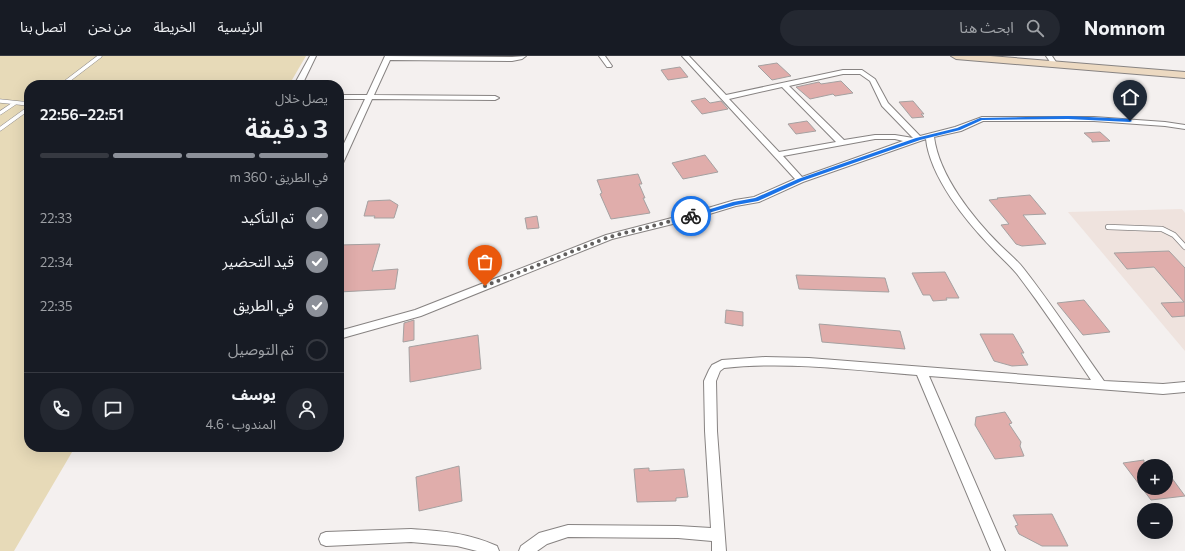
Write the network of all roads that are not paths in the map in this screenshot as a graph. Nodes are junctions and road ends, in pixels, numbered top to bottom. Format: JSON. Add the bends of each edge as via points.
{"nodes":[{"id":1,"x":100,"y":56,"type":"edge"},
{"id":2,"x":313,"y":56,"type":"edge"},
{"id":3,"x":522,"y":56,"type":"edge"},
{"id":4,"x":602,"y":56,"type":"edge"},
{"id":5,"x":685,"y":56,"type":"edge"},
{"id":6,"x":962,"y":56,"type":"edge"},
{"id":7,"x":1049,"y":56,"type":"edge"},
{"id":8,"x":387,"y":57,"type":"edge"},
{"id":9,"x":457,"y":57,"type":"edge"},
{"id":10,"x":1055,"y":65,"type":"junction"},
{"id":11,"x":609,"y":66,"type":"dead end"},
{"id":12,"x":1185,"y":75,"type":"edge"},
{"id":13,"x":69,"y":80,"type":"edge"},
{"id":14,"x":301,"y":80,"type":"edge"},
{"id":15,"x":784,"y":85,"type":"junction"},
{"id":16,"x":344,"y":97,"type":"edge"},
{"id":17,"x":369,"y":97,"type":"junction"},
{"id":18,"x":495,"y":98,"type":"dead end"},
{"id":19,"x":724,"y":98,"type":"junction"},
{"id":20,"x":0,"y":101,"type":"edge"},
{"id":21,"x":15,"y":103,"type":"junction"},
{"id":22,"x":24,"y":104,"type":"edge"},
{"id":23,"x":24,"y":112,"type":"edge"},
{"id":24,"x":0,"y":113,"type":"edge"},
{"id":25,"x":1185,"y":127,"type":"edge"},
{"id":26,"x":0,"y":129,"type":"edge"},
{"id":27,"x":930,"y":136,"type":"junction"},
{"id":28,"x":915,"y":140,"type":"junction"},
{"id":29,"x":842,"y":143,"type":"junction"},
{"id":30,"x":344,"y":152,"type":"edge"},
{"id":31,"x":777,"y":155,"type":"junction"},
{"id":32,"x":800,"y":180,"type":"junction"},
{"id":33,"x":1108,"y":227,"type":"dead end"},
{"id":34,"x":1185,"y":247,"type":"edge"},
{"id":35,"x":344,"y":334,"type":"edge"},
{"id":36,"x":922,"y":371,"type":"junction"},
{"id":37,"x":1101,"y":386,"type":"junction"},
{"id":38,"x":1185,"y":388,"type":"edge"},
{"id":39,"x":718,"y":535,"type":"junction"},
{"id":40,"x":326,"y":539,"type":"dead end"},
{"id":41,"x":492,"y":551,"type":"edge"},
{"id":42,"x":526,"y":551,"type":"edge"},
{"id":43,"x":719,"y":551,"type":"edge"},
{"id":44,"x":998,"y":551,"type":"edge"}],
"edges":[{"from":1,"to":13,"type":"lane"},
{"from":2,"to":14,"type":"street"},
{"from":3,"to":9,"type":"street","via":[[512,59]]},
{"from":4,"to":11,"type":"street"},
{"from":5,"to":19,"type":"street"},
{"from":6,"to":10,"type":"street"},
{"from":7,"to":10,"type":"street"},
{"from":8,"to":9,"type":"street"},
{"from":8,"to":17,"type":"street"},
{"from":10,"to":12,"type":"street"},
{"from":15,"to":19,"type":"street"},
{"from":15,"to":28,"type":"street","via":[[843,72],[862,72],[878,86],[885,104]]},
{"from":15,"to":29,"type":"street"},
{"from":16,"to":17,"type":"street"},
{"from":17,"to":18,"type":"street"},
{"from":17,"to":30,"type":"street"},
{"from":19,"to":31,"type":"street"},
{"from":20,"to":21,"type":"lane"},
{"from":21,"to":22,"type":"lane"},
{"from":21,"to":24,"type":"lane"},
{"from":23,"to":26,"type":"lane"},
{"from":25,"to":27,"type":"street","via":[[1088,118],[988,118]]},
{"from":27,"to":28,"type":"street"},
{"from":27,"to":37,"type":"street","via":[[931,151],[960,203],[984,234],[1019,270]]},
{"from":28,"to":29,"type":"street","via":[[881,137]]},
{"from":28,"to":32,"type":"street"},
{"from":29,"to":31,"type":"street"},
{"from":31,"to":32,"type":"street"},
{"from":32,"to":35,"type":"street","via":[[756,200],[735,203],[609,237],[417,313]]},
{"from":33,"to":34,"type":"lane","via":[[1162,229],[1174,235]]},
{"from":36,"to":37,"type":"street"},
{"from":36,"to":39,"type":"street","via":[[765,361],[722,364],[716,368],[710,381]]},
{"from":36,"to":44,"type":"street"},
{"from":37,"to":38,"type":"street"},
{"from":39,"to":42,"type":"street","via":[[568,531],[544,538]]},
{"from":39,"to":43,"type":"street"},
{"from":40,"to":41,"type":"street","via":[[374,536],[454,538]]}]}
